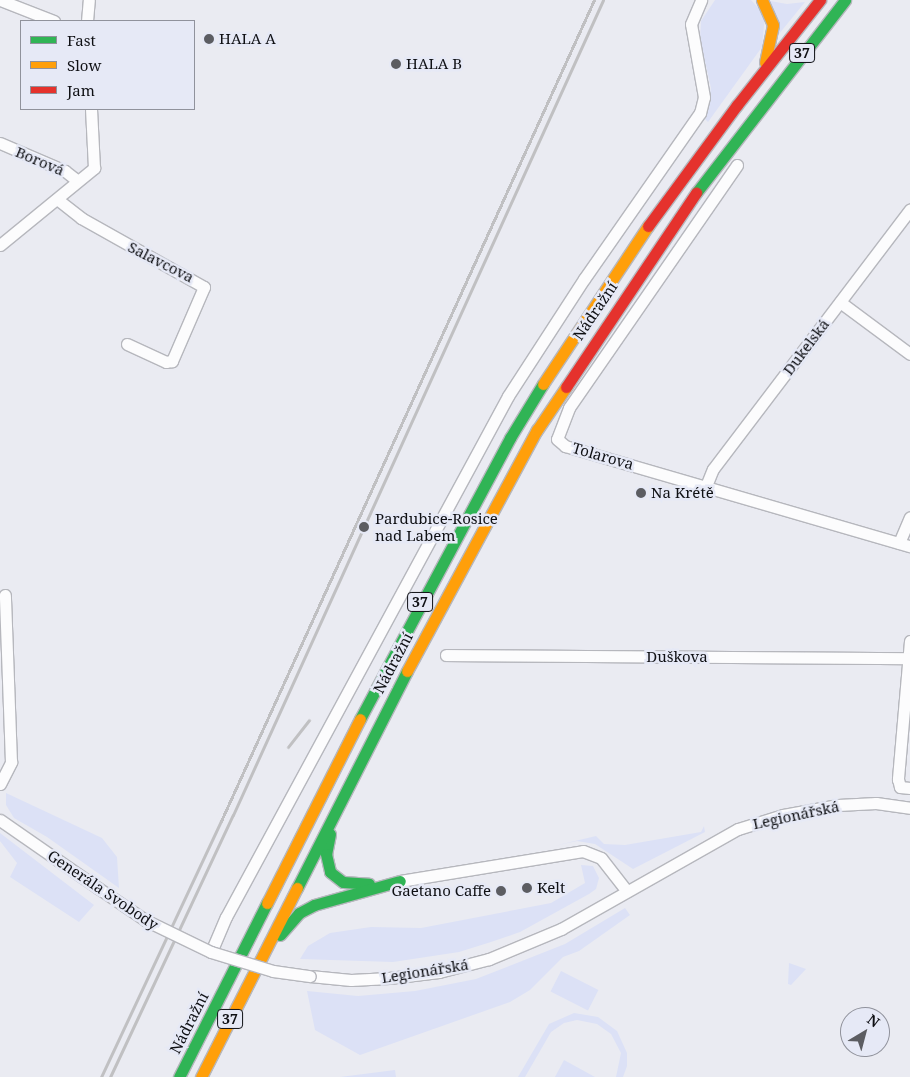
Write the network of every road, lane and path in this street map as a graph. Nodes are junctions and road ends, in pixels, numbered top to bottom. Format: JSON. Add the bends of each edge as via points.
{"nodes":[{"id":1,"x":0,"y":0,"type":"edge"},
{"id":2,"x":89,"y":0,"type":"edge"},
{"id":3,"x":702,"y":0,"type":"edge"},
{"id":4,"x":762,"y":0,"type":"edge"},
{"id":5,"x":820,"y":0,"type":"edge"},
{"id":6,"x":845,"y":0,"type":"edge"},
{"id":7,"x":51,"y":20,"type":"edge"},
{"id":8,"x":87,"y":20,"type":"edge"},
{"id":9,"x":762,"y":72,"type":"junction"},
{"id":10,"x":91,"y":110,"type":"edge"},
{"id":11,"x":0,"y":143,"type":"edge"},
{"id":12,"x":737,"y":165,"type":"dead end"},
{"id":13,"x":78,"y":181,"type":"junction"},
{"id":14,"x":57,"y":199,"type":"junction"},
{"id":15,"x":910,"y":209,"type":"edge"},
{"id":16,"x":0,"y":245,"type":"edge"},
{"id":17,"x":840,"y":302,"type":"junction"},
{"id":18,"x":127,"y":344,"type":"dead end"},
{"id":19,"x":910,"y":354,"type":"edge"},
{"id":20,"x":706,"y":486,"type":"junction"},
{"id":21,"x":910,"y":517,"type":"edge"},
{"id":22,"x":905,"y":544,"type":"edge"},
{"id":23,"x":5,"y":594,"type":"dead end"},
{"id":24,"x":910,"y":641,"type":"edge"},
{"id":25,"x":446,"y":656,"type":"dead end"},
{"id":26,"x":908,"y":658,"type":"junction"},
{"id":27,"x":0,"y":784,"type":"edge"},
{"id":28,"x":910,"y":788,"type":"edge"},
{"id":29,"x":338,"y":804,"type":"junction"},
{"id":30,"x":910,"y":808,"type":"edge"},
{"id":31,"x":0,"y":820,"type":"edge"},
{"id":32,"x":400,"y":881,"type":"junction"},
{"id":33,"x":626,"y":890,"type":"junction"},
{"id":34,"x":210,"y":952,"type":"junction"},
{"id":35,"x":259,"y":961,"type":"junction"},
{"id":36,"x":179,"y":1077,"type":"edge"},
{"id":37,"x":201,"y":1077,"type":"edge"}],
"edges":[{"from":1,"to":7,"type":"street"},
{"from":2,"to":8,"type":"street"},
{"from":3,"to":34,"type":"street","via":[[691,24],[704,98],[697,119],[584,279],[508,396]]},
{"from":4,"to":9,"type":"main road","via":[[773,24]]},
{"from":5,"to":9,"type":"main road","number":"37"},
{"from":6,"to":29,"type":"main road","name":"Nádražní","number":"37","via":[[760,108],[626,291],[537,430],[474,542]]},
{"from":9,"to":36,"type":"main road","name":"Nádražní","number":"37","via":[[611,279],[510,438],[397,645]]},
{"from":10,"to":13,"type":"street","via":[[95,164]]},
{"from":11,"to":13,"type":"street","name":"Borová","via":[[65,171]]},
{"from":12,"to":20,"type":"street","name":"Tolarova","via":[[615,340],[570,408],[556,436],[565,446]]},
{"from":13,"to":14,"type":"street"},
{"from":14,"to":16,"type":"street"},
{"from":14,"to":18,"type":"street","name":"Salavcova","via":[[80,218],[204,287],[172,361],[166,362]]},
{"from":15,"to":17,"type":"street","name":"Dukelská"},
{"from":17,"to":19,"type":"street"},
{"from":17,"to":20,"type":"street","name":"Dukelská","via":[[713,469]]},
{"from":20,"to":22,"type":"street","name":"Tolarova"},
{"from":21,"to":22,"type":"street"},
{"from":23,"to":27,"type":"street","via":[[11,762]]},
{"from":24,"to":26,"type":"street"},
{"from":25,"to":26,"type":"street","name":"Duškova"},
{"from":26,"to":28,"type":"street","via":[[898,779],[900,787]]},
{"from":29,"to":32,"type":"main road","via":[[326,854],[330,872],[338,880],[354,885]]},
{"from":29,"to":35,"type":"main road","name":"Nádražní","number":"37"},
{"from":30,"to":33,"type":"street","name":"Legionářská","via":[[838,805],[764,820],[719,838]]},
{"from":31,"to":34,"type":"street","name":"Generála Svobody","bridge":true,"via":[[145,920]]},
{"from":32,"to":33,"type":"street","via":[[583,851],[600,858]]},
{"from":32,"to":35,"type":"main road","via":[[306,909],[294,918]]},
{"from":33,"to":34,"type":"street","name":"Legionářská","bridge":true,"via":[[544,937],[481,962],[389,978],[351,980],[310,976],[256,967]]},
{"from":35,"to":37,"type":"main road","name":"Nádražní","number":"37"}]}
